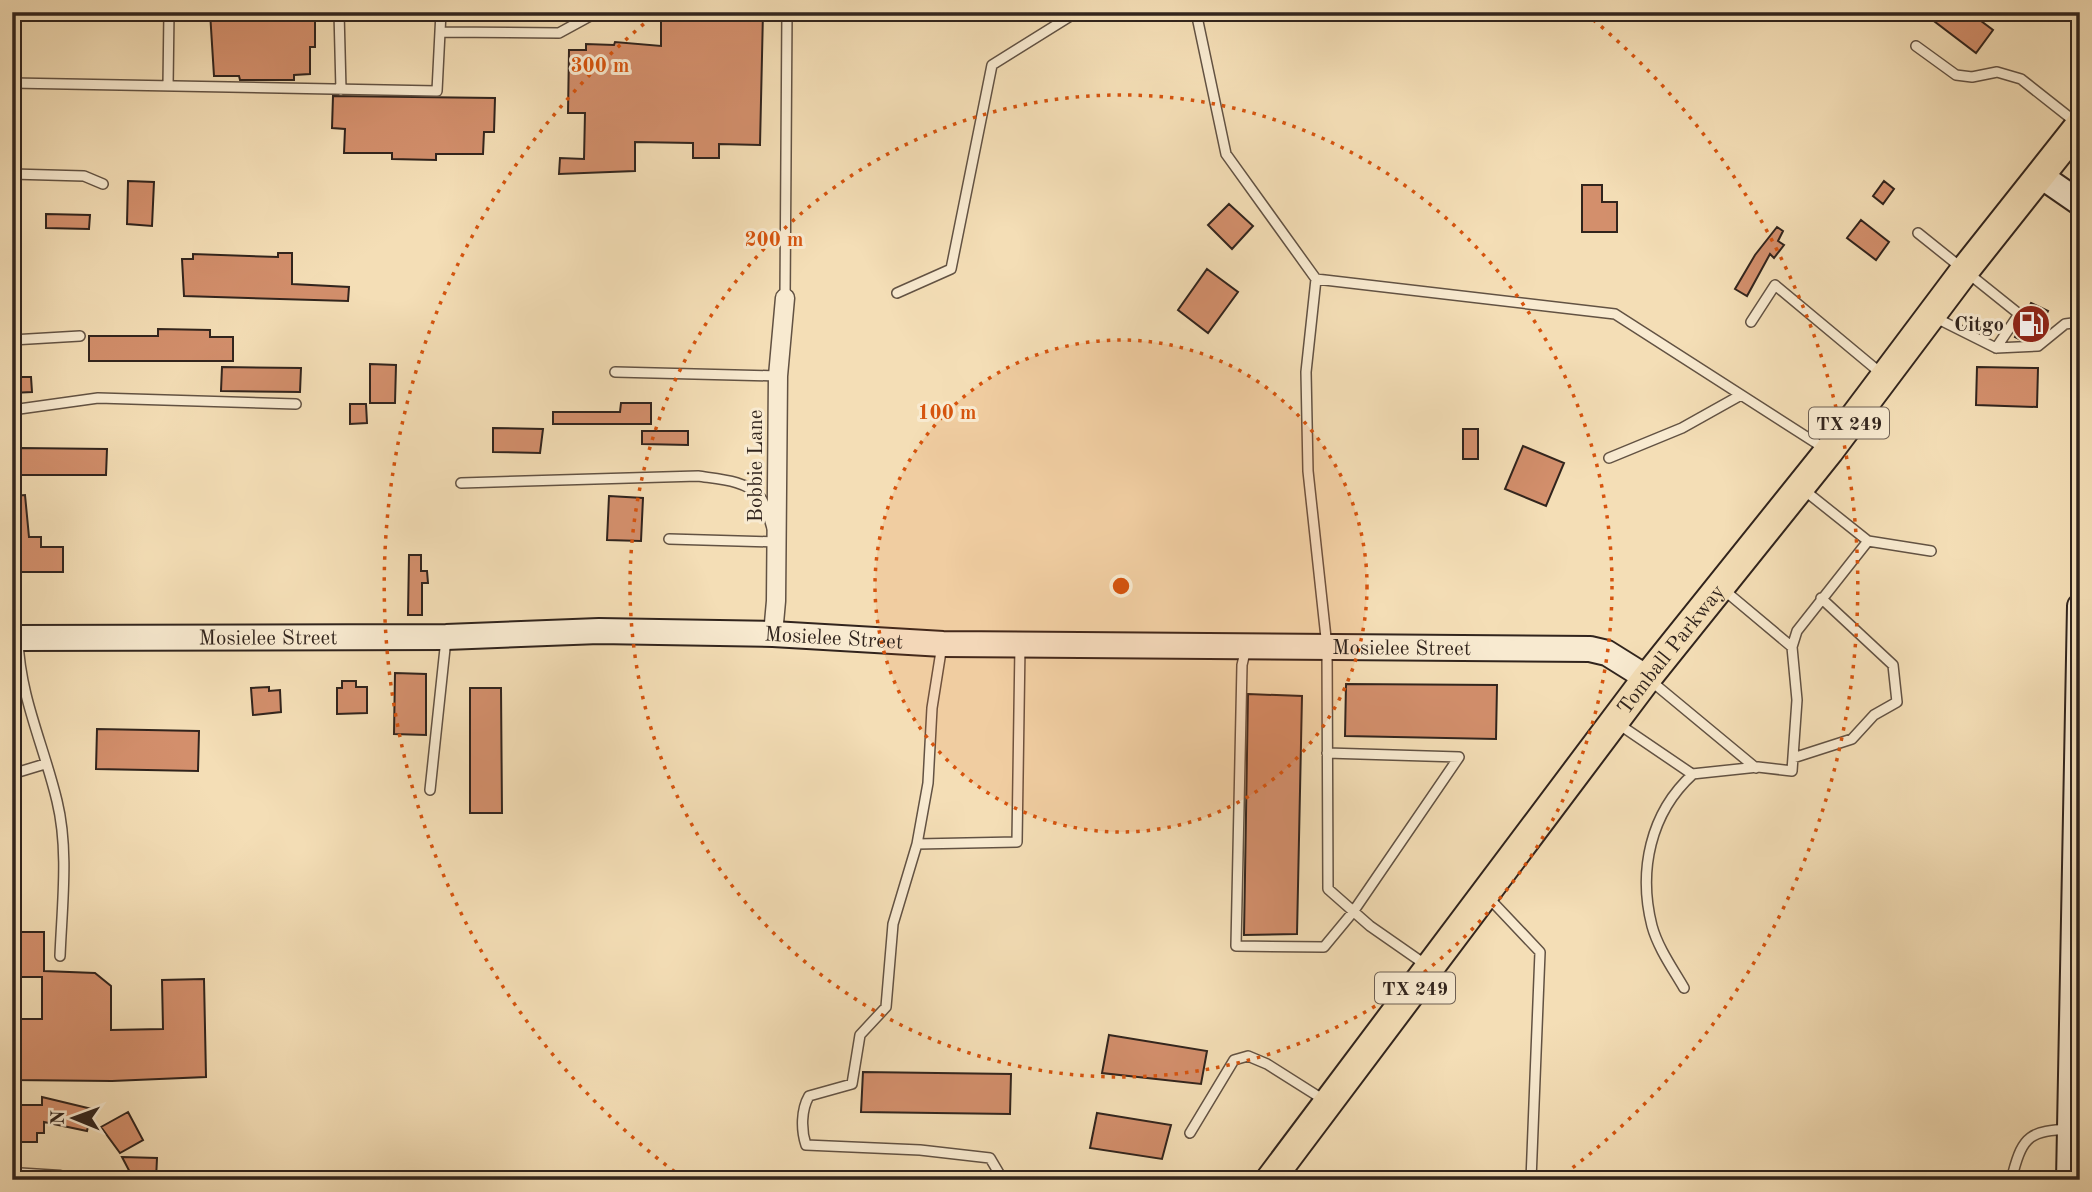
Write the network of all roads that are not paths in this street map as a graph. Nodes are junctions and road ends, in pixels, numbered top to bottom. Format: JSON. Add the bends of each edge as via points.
{"nodes":[{"id":1,"x":169,"y":12,"type":"edge"},
{"id":2,"x":339,"y":12,"type":"edge"},
{"id":3,"x":441,"y":12,"type":"edge"},
{"id":4,"x":592,"y":12,"type":"edge"},
{"id":5,"x":787,"y":12,"type":"edge"},
{"id":6,"x":1077,"y":12,"type":"edge"},
{"id":7,"x":1196,"y":12,"type":"edge"},
{"id":8,"x":440,"y":32,"type":"junction"},
{"id":9,"x":1916,"y":46,"type":"dead end"},
{"id":10,"x":12,"y":83,"type":"edge"},
{"id":11,"x":168,"y":86,"type":"junction"},
{"id":12,"x":341,"y":90,"type":"junction"},
{"id":13,"x":2080,"y":125,"type":"edge"},
{"id":14,"x":2080,"y":145,"type":"edge"},
{"id":15,"x":2045,"y":171,"type":"junction"},
{"id":16,"x":12,"y":174,"type":"edge"},
{"id":17,"x":103,"y":184,"type":"dead end"},
{"id":18,"x":2080,"y":202,"type":"edge"},
{"id":19,"x":1918,"y":233,"type":"dead end"},
{"id":20,"x":1965,"y":270,"type":"junction"},
{"id":21,"x":1316,"y":279,"type":"junction"},
{"id":22,"x":897,"y":293,"type":"dead end"},
{"id":23,"x":785,"y":298,"type":"joint"},
{"id":24,"x":1930,"y":316,"type":"junction"},
{"id":25,"x":1751,"y":322,"type":"dead end"},
{"id":26,"x":2080,"y":322,"type":"edge"},
{"id":27,"x":80,"y":336,"type":"dead end"},
{"id":28,"x":12,"y":340,"type":"edge"},
{"id":29,"x":1996,"y":348,"type":"junction"},
{"id":30,"x":614,"y":372,"type":"dead end"},
{"id":31,"x":778,"y":376,"type":"junction"},
{"id":32,"x":1885,"y":376,"type":"junction"},
{"id":33,"x":1741,"y":395,"type":"junction"},
{"id":34,"x":296,"y":404,"type":"dead end"},
{"id":35,"x":12,"y":410,"type":"edge"},
{"id":36,"x":1829,"y":451,"type":"junction"},
{"id":37,"x":1609,"y":458,"type":"dead end"},
{"id":38,"x":461,"y":484,"type":"dead end"},
{"id":39,"x":1800,"y":487,"type":"junction"},
{"id":40,"x":669,"y":539,"type":"dead end"},
{"id":41,"x":1868,"y":541,"type":"junction"},
{"id":42,"x":777,"y":543,"type":"junction"},
{"id":43,"x":1931,"y":551,"type":"dead end"},
{"id":44,"x":1720,"y":586,"type":"junction"},
{"id":45,"x":1821,"y":598,"type":"junction"},
{"id":46,"x":2080,"y":606,"type":"edge"},
{"id":47,"x":773,"y":634,"type":"junction"},
{"id":48,"x":446,"y":637,"type":"junction"},
{"id":49,"x":15,"y":638,"type":"edge"},
{"id":50,"x":943,"y":643,"type":"junction"},
{"id":51,"x":1021,"y":644,"type":"junction"},
{"id":52,"x":1246,"y":647,"type":"junction"},
{"id":53,"x":1792,"y":647,"type":"junction"},
{"id":54,"x":1327,"y":648,"type":"junction"},
{"id":55,"x":1647,"y":678,"type":"junction"},
{"id":56,"x":1615,"y":721,"type":"junction"},
{"id":57,"x":1327,"y":753,"type":"junction"},
{"id":58,"x":1793,"y":758,"type":"junction"},
{"id":59,"x":46,"y":764,"type":"junction"},
{"id":60,"x":1756,"y":768,"type":"junction"},
{"id":61,"x":12,"y":774,"type":"edge"},
{"id":62,"x":1693,"y":774,"type":"junction"},
{"id":63,"x":430,"y":790,"type":"dead end"},
{"id":64,"x":917,"y":844,"type":"junction"},
{"id":65,"x":1486,"y":894,"type":"junction"},
{"id":66,"x":1353,"y":912,"type":"junction"},
{"id":67,"x":60,"y":956,"type":"dead end"},
{"id":68,"x":1431,"y":968,"type":"junction"},
{"id":69,"x":1684,"y":988,"type":"dead end"},
{"id":70,"x":1328,"y":1103,"type":"junction"},
{"id":71,"x":2070,"y":1129,"type":"junction"},
{"id":72,"x":1190,"y":1133,"type":"dead end"},
{"id":73,"x":2013,"y":1173,"type":"dead end"},
{"id":74,"x":12,"y":1177,"type":"edge"},
{"id":75,"x":60,"y":1179,"type":"edge"},
{"id":76,"x":1003,"y":1180,"type":"edge"},
{"id":77,"x":1270,"y":1180,"type":"edge"},
{"id":78,"x":1531,"y":1180,"type":"edge"},
{"id":79,"x":2069,"y":1180,"type":"edge"}],
"edges":[{"from":1,"to":11,"type":"lane"},
{"from":2,"to":12,"type":"lane"},
{"from":3,"to":8,"type":"lane"},
{"from":4,"to":8,"type":"lane","via":[[559,33]]},
{"from":5,"to":23,"type":"lane"},
{"from":6,"to":22,"type":"lane","via":[[992,65],[951,269]]},
{"from":7,"to":21,"type":"lane","via":[[1226,154]]},
{"from":8,"to":12,"type":"lane","via":[[438,91]]},
{"from":9,"to":13,"type":"lane","via":[[1955,75],[1997,72],[2021,79]]},
{"from":10,"to":11,"type":"lane"},
{"from":11,"to":12,"type":"lane"},
{"from":13,"to":15,"type":"main road","name":"Tomball Parkway","number":"TX 249"},
{"from":14,"to":15,"type":"main road"},
{"from":15,"to":18,"type":"street"},
{"from":15,"to":20,"type":"main road","name":"Tomball Parkway","number":"TX 249"},
{"from":16,"to":17,"type":"lane","via":[[83,176]]},
{"from":19,"to":20,"type":"lane"},
{"from":20,"to":24,"type":"main road","name":"Tomball Parkway","number":"TX 249"},
{"from":20,"to":29,"type":"lane","via":[[2019,314]]},
{"from":21,"to":33,"type":"lane","via":[[1615,314]]},
{"from":21,"to":54,"type":"lane","via":[[1306,372],[1308,471]]},
{"from":23,"to":31,"type":"street","name":"Bobbie Lane"},
{"from":24,"to":29,"type":"lane"},
{"from":24,"to":32,"type":"main road","name":"Tomball Parkway","number":"TX 249"},
{"from":25,"to":32,"type":"lane","via":[[1775,285]]},
{"from":26,"to":29,"type":"lane","via":[[2065,324],[2038,346]]},
{"from":27,"to":28,"type":"lane"},
{"from":30,"to":31,"type":"lane"},
{"from":31,"to":42,"type":"street","name":"Bobbie Lane"},
{"from":32,"to":36,"type":"main road","name":"Tomball Parkway","number":"TX 249"},
{"from":33,"to":36,"type":"lane"},
{"from":33,"to":37,"type":"lane","via":[[1682,428]]},
{"from":34,"to":35,"type":"lane","via":[[98,398]]},
{"from":36,"to":39,"type":"main road","name":"Tomball Parkway","number":"TX 249"},
{"from":38,"to":42,"type":"lane","via":[[723,480],[745,486],[761,497]]},
{"from":39,"to":41,"type":"lane"},
{"from":39,"to":44,"type":"main road","name":"Tomball Parkway","number":"TX 249"},
{"from":40,"to":42,"type":"lane"},
{"from":41,"to":43,"type":"lane"},
{"from":41,"to":45,"type":"lane"},
{"from":42,"to":47,"type":"street","name":"Bobbie Lane"},
{"from":44,"to":53,"type":"lane"},
{"from":44,"to":55,"type":"main road","name":"Tomball Parkway","number":"TX 249"},
{"from":45,"to":53,"type":"lane","via":[[1797,631]]},
{"from":45,"to":58,"type":"lane","via":[[1894,665],[1897,702],[1874,715],[1852,739]]},
{"from":46,"to":71,"type":"street"},
{"from":47,"to":48,"type":"street","name":"Mosielee Street","via":[[599,631]]},
{"from":47,"to":50,"type":"street","name":"Mosielee Street"},
{"from":48,"to":49,"type":"street","name":"Mosielee Street"},
{"from":48,"to":63,"type":"lane"},
{"from":49,"to":59,"type":"lane","via":[[24,693]]},
{"from":50,"to":51,"type":"street","name":"Mosielee Street"},
{"from":50,"to":64,"type":"lane"},
{"from":51,"to":52,"type":"street","name":"Mosielee Street"},
{"from":51,"to":64,"type":"lane","via":[[1017,842]]},
{"from":52,"to":54,"type":"street","name":"Mosielee Street"},
{"from":52,"to":66,"type":"lane","via":[[1236,946],[1324,947]]},
{"from":53,"to":58,"type":"lane","via":[[1797,700]]},
{"from":54,"to":55,"type":"street","name":"Mosielee Street","via":[[1590,649],[1607,653]]},
{"from":54,"to":57,"type":"lane"},
{"from":55,"to":56,"type":"main road","name":"Tomball Parkway","number":"TX 249"},
{"from":55,"to":60,"type":"lane"},
{"from":56,"to":62,"type":"lane"},
{"from":56,"to":65,"type":"main road","name":"Tomball Parkway","number":"TX 249"},
{"from":57,"to":66,"type":"lane","via":[[1328,890]]},
{"from":57,"to":66,"type":"lane","via":[[1459,757]]},
{"from":58,"to":60,"type":"lane","via":[[1792,771]]},
{"from":59,"to":61,"type":"lane"},
{"from":59,"to":67,"type":"lane","via":[[61,828]]},
{"from":60,"to":62,"type":"lane"},
{"from":62,"to":69,"type":"lane","via":[[1676,789],[1656,823],[1648,853],[1652,928]]},
{"from":64,"to":76,"type":"lane","via":[[893,924],[886,1007],[860,1035],[852,1084],[809,1096],[804,1105],[803,1137],[806,1145],[990,1158]]},
{"from":65,"to":68,"type":"main road","name":"Tomball Parkway","number":"TX 249"},
{"from":65,"to":78,"type":"lane","via":[[1539,952]]},
{"from":66,"to":68,"type":"lane"},
{"from":68,"to":70,"type":"main road","name":"Tomball Parkway","number":"TX 249"},
{"from":70,"to":72,"type":"lane","via":[[1248,1056],[1234,1060]]},
{"from":70,"to":77,"type":"main road","name":"Tomball Parkway","number":"TX 249"},
{"from":71,"to":73,"type":"lane","via":[[2029,1137],[2022,1143]]},
{"from":71,"to":79,"type":"street"},
{"from":74,"to":75,"type":"street"}]}
